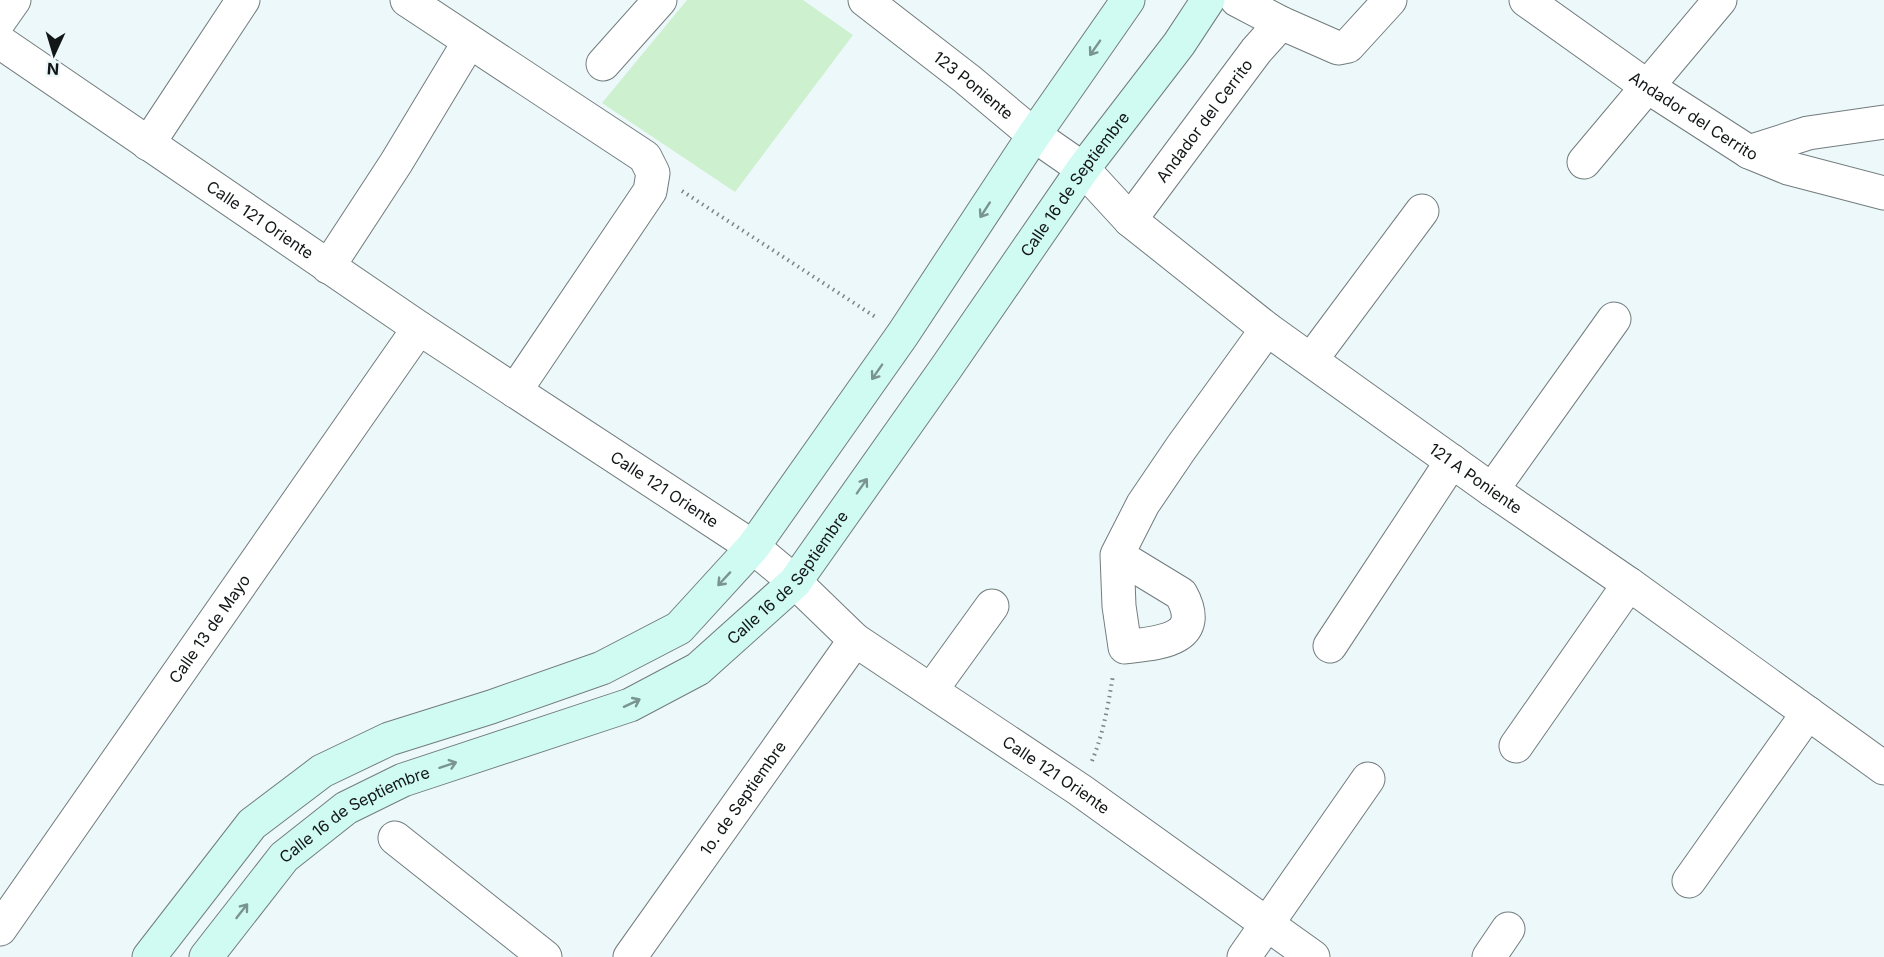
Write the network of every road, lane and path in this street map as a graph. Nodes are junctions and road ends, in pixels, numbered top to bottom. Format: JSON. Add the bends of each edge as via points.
{"nodes":[{"id":1,"x":14,"y":0,"type":"edge"},
{"id":2,"x":243,"y":0,"type":"edge"},
{"id":3,"x":407,"y":0,"type":"edge"},
{"id":4,"x":660,"y":0,"type":"edge"},
{"id":5,"x":865,"y":0,"type":"edge"},
{"id":6,"x":1128,"y":0,"type":"edge"},
{"id":7,"x":1208,"y":0,"type":"edge"},
{"id":8,"x":1237,"y":0,"type":"edge"},
{"id":9,"x":1390,"y":0,"type":"edge"},
{"id":10,"x":1526,"y":0,"type":"edge"},
{"id":11,"x":1720,"y":0,"type":"edge"},
{"id":12,"x":0,"y":20,"type":"edge"},
{"id":13,"x":1281,"y":23,"type":"junction"},
{"id":14,"x":0,"y":42,"type":"edge"},
{"id":15,"x":470,"y":42,"type":"junction"},
{"id":16,"x":603,"y":64,"type":"dead end"},
{"id":17,"x":1648,"y":87,"type":"junction"},
{"id":18,"x":1884,"y":122,"type":"edge"},
{"id":19,"x":1034,"y":135,"type":"junction"},
{"id":20,"x":148,"y":144,"type":"junction"},
{"id":21,"x":1749,"y":152,"type":"junction"},
{"id":22,"x":1584,"y":162,"type":"dead end"},
{"id":23,"x":1083,"y":169,"type":"junction"},
{"id":24,"x":653,"y":173,"type":"junction"},
{"id":25,"x":1884,"y":193,"type":"edge"},
{"id":26,"x":1422,"y":211,"type":"dead end"},
{"id":27,"x":1130,"y":220,"type":"junction"},
{"id":28,"x":328,"y":267,"type":"junction"},
{"id":29,"x":1614,"y":319,"type":"dead end"},
{"id":30,"x":419,"y":328,"type":"junction"},
{"id":31,"x":1267,"y":329,"type":"junction"},
{"id":32,"x":903,"y":334,"type":"junction"},
{"id":33,"x":1311,"y":360,"type":"junction"},
{"id":34,"x":515,"y":391,"type":"junction"},
{"id":35,"x":1452,"y":461,"type":"junction"},
{"id":36,"x":1492,"y":490,"type":"junction"},
{"id":37,"x":753,"y":547,"type":"junction"},
{"id":38,"x":1117,"y":555,"type":"junction"},
{"id":39,"x":795,"y":582,"type":"junction"},
{"id":40,"x":1629,"y":584,"type":"junction"},
{"id":41,"x":992,"y":606,"type":"dead end"},
{"id":42,"x":855,"y":640,"type":"junction"},
{"id":43,"x":1330,"y":646,"type":"dead end"},
{"id":44,"x":1125,"y":647,"type":"junction"},
{"id":45,"x":932,"y":690,"type":"junction"},
{"id":46,"x":1808,"y":713,"type":"junction"},
{"id":47,"x":1516,"y":746,"type":"dead end"},
{"id":48,"x":1884,"y":768,"type":"edge"},
{"id":49,"x":1368,"y":779,"type":"dead end"},
{"id":50,"x":1080,"y":790,"type":"junction"},
{"id":51,"x":395,"y":838,"type":"dead end"},
{"id":52,"x":1689,"y":881,"type":"dead end"},
{"id":53,"x":1266,"y":924,"type":"junction"},
{"id":54,"x":0,"y":929,"type":"edge"},
{"id":55,"x":1508,"y":929,"type":"dead end"},
{"id":56,"x":641,"y":953,"type":"edge"},
{"id":57,"x":149,"y":957,"type":"edge"},
{"id":58,"x":206,"y":957,"type":"edge"},
{"id":59,"x":545,"y":957,"type":"edge"},
{"id":60,"x":1244,"y":957,"type":"edge"},
{"id":61,"x":1313,"y":957,"type":"edge"},
{"id":62,"x":1489,"y":957,"type":"edge"}],
"edges":[{"from":1,"to":12,"type":"street"},
{"from":2,"to":20,"type":"street"},
{"from":3,"to":15,"type":"street"},
{"from":4,"to":16,"type":"street"},
{"from":5,"to":19,"type":"street","name":"123 Poniente"},
{"from":6,"to":19,"type":"main road","one_way":true},
{"from":7,"to":23,"type":"main road","name":"Calle 16 de Septiembre"},
{"from":8,"to":13,"type":"street"},
{"from":9,"to":13,"type":"street","via":[[1348,46],[1338,48]]},
{"from":10,"to":17,"type":"street","name":"Andador del Cerrito"},
{"from":11,"to":17,"type":"street"},
{"from":13,"to":27,"type":"street","name":"Andador del Cerrito"},
{"from":14,"to":20,"type":"street","name":"Calle 121 Oriente"},
{"from":15,"to":24,"type":"street","via":[[645,157]]},
{"from":15,"to":28,"type":"street"},
{"from":17,"to":21,"type":"street","name":"Andador del Cerrito"},
{"from":17,"to":22,"type":"street"},
{"from":18,"to":21,"type":"street","name":"Andador del Cerrito","via":[[1808,133]]},
{"from":19,"to":23,"type":"street","name":"123 Poniente"},
{"from":19,"to":32,"type":"main road","one_way":true},
{"from":20,"to":28,"type":"street","name":"Calle 121 Oriente"},
{"from":21,"to":25,"type":"street","via":[[1788,168]]},
{"from":23,"to":27,"type":"street","name":"121 A Poniente"},
{"from":39,"to":23,"type":"main road","name":"Calle 16 de Septiembre","one_way":true},
{"from":24,"to":32,"type":"path"},
{"from":24,"to":34,"type":"street","via":[[650,191]]},
{"from":26,"to":33,"type":"street"},
{"from":27,"to":31,"type":"street","name":"121 A Poniente"},
{"from":28,"to":30,"type":"street","name":"Calle 121 Oriente"},
{"from":29,"to":36,"type":"street"},
{"from":30,"to":34,"type":"street","name":"Calle 121 Oriente"},
{"from":30,"to":54,"type":"street","name":"Calle 13 de Mayo"},
{"from":31,"to":33,"type":"street","name":"121 A Poniente"},
{"from":31,"to":38,"type":"street","via":[[1181,448]]},
{"from":32,"to":37,"type":"main road","one_way":true},
{"from":33,"to":35,"type":"street","name":"121 A Poniente"},
{"from":34,"to":37,"type":"street","name":"Calle 121 Oriente"},
{"from":35,"to":36,"type":"street","name":"121 A Poniente"},
{"from":35,"to":43,"type":"street"},
{"from":36,"to":40,"type":"street","name":"121 A Poniente"},
{"from":37,"to":39,"type":"street","name":"Calle 121 Oriente"},
{"from":37,"to":57,"type":"main road","one_way":true,"via":[[679,628],[602,668],[389,739],[322,771],[252,824]]},
{"from":38,"to":44,"type":"street"},
{"from":38,"to":44,"type":"street","via":[[1181,594],[1187,604],[1183,632],[1167,641]]},
{"from":39,"to":42,"type":"street","name":"Calle 121 Oriente"},
{"from":58,"to":39,"type":"main road","name":"Calle 16 de Septiembre","one_way":true,"via":[[284,857],[346,808],[403,780],[630,705],[698,669]]},
{"from":40,"to":46,"type":"street","name":"121 A Poniente"},
{"from":40,"to":47,"type":"street"},
{"from":41,"to":45,"type":"street"},
{"from":42,"to":45,"type":"street","name":"Calle 121 Oriente"},
{"from":42,"to":56,"type":"street","name":"1o. de Septiembre"},
{"from":44,"to":50,"type":"path","via":[[1113,675],[1102,735]]},
{"from":45,"to":50,"type":"street","name":"Calle 121 Oriente"},
{"from":46,"to":48,"type":"street","name":"121 A Poniente"},
{"from":46,"to":52,"type":"street"},
{"from":49,"to":53,"type":"street"},
{"from":50,"to":53,"type":"street","name":"Calle 121 Oriente"},
{"from":51,"to":59,"type":"street"},
{"from":53,"to":60,"type":"street"},
{"from":53,"to":61,"type":"street","name":"Calle 121 Oriente"},
{"from":55,"to":62,"type":"street"}]}
